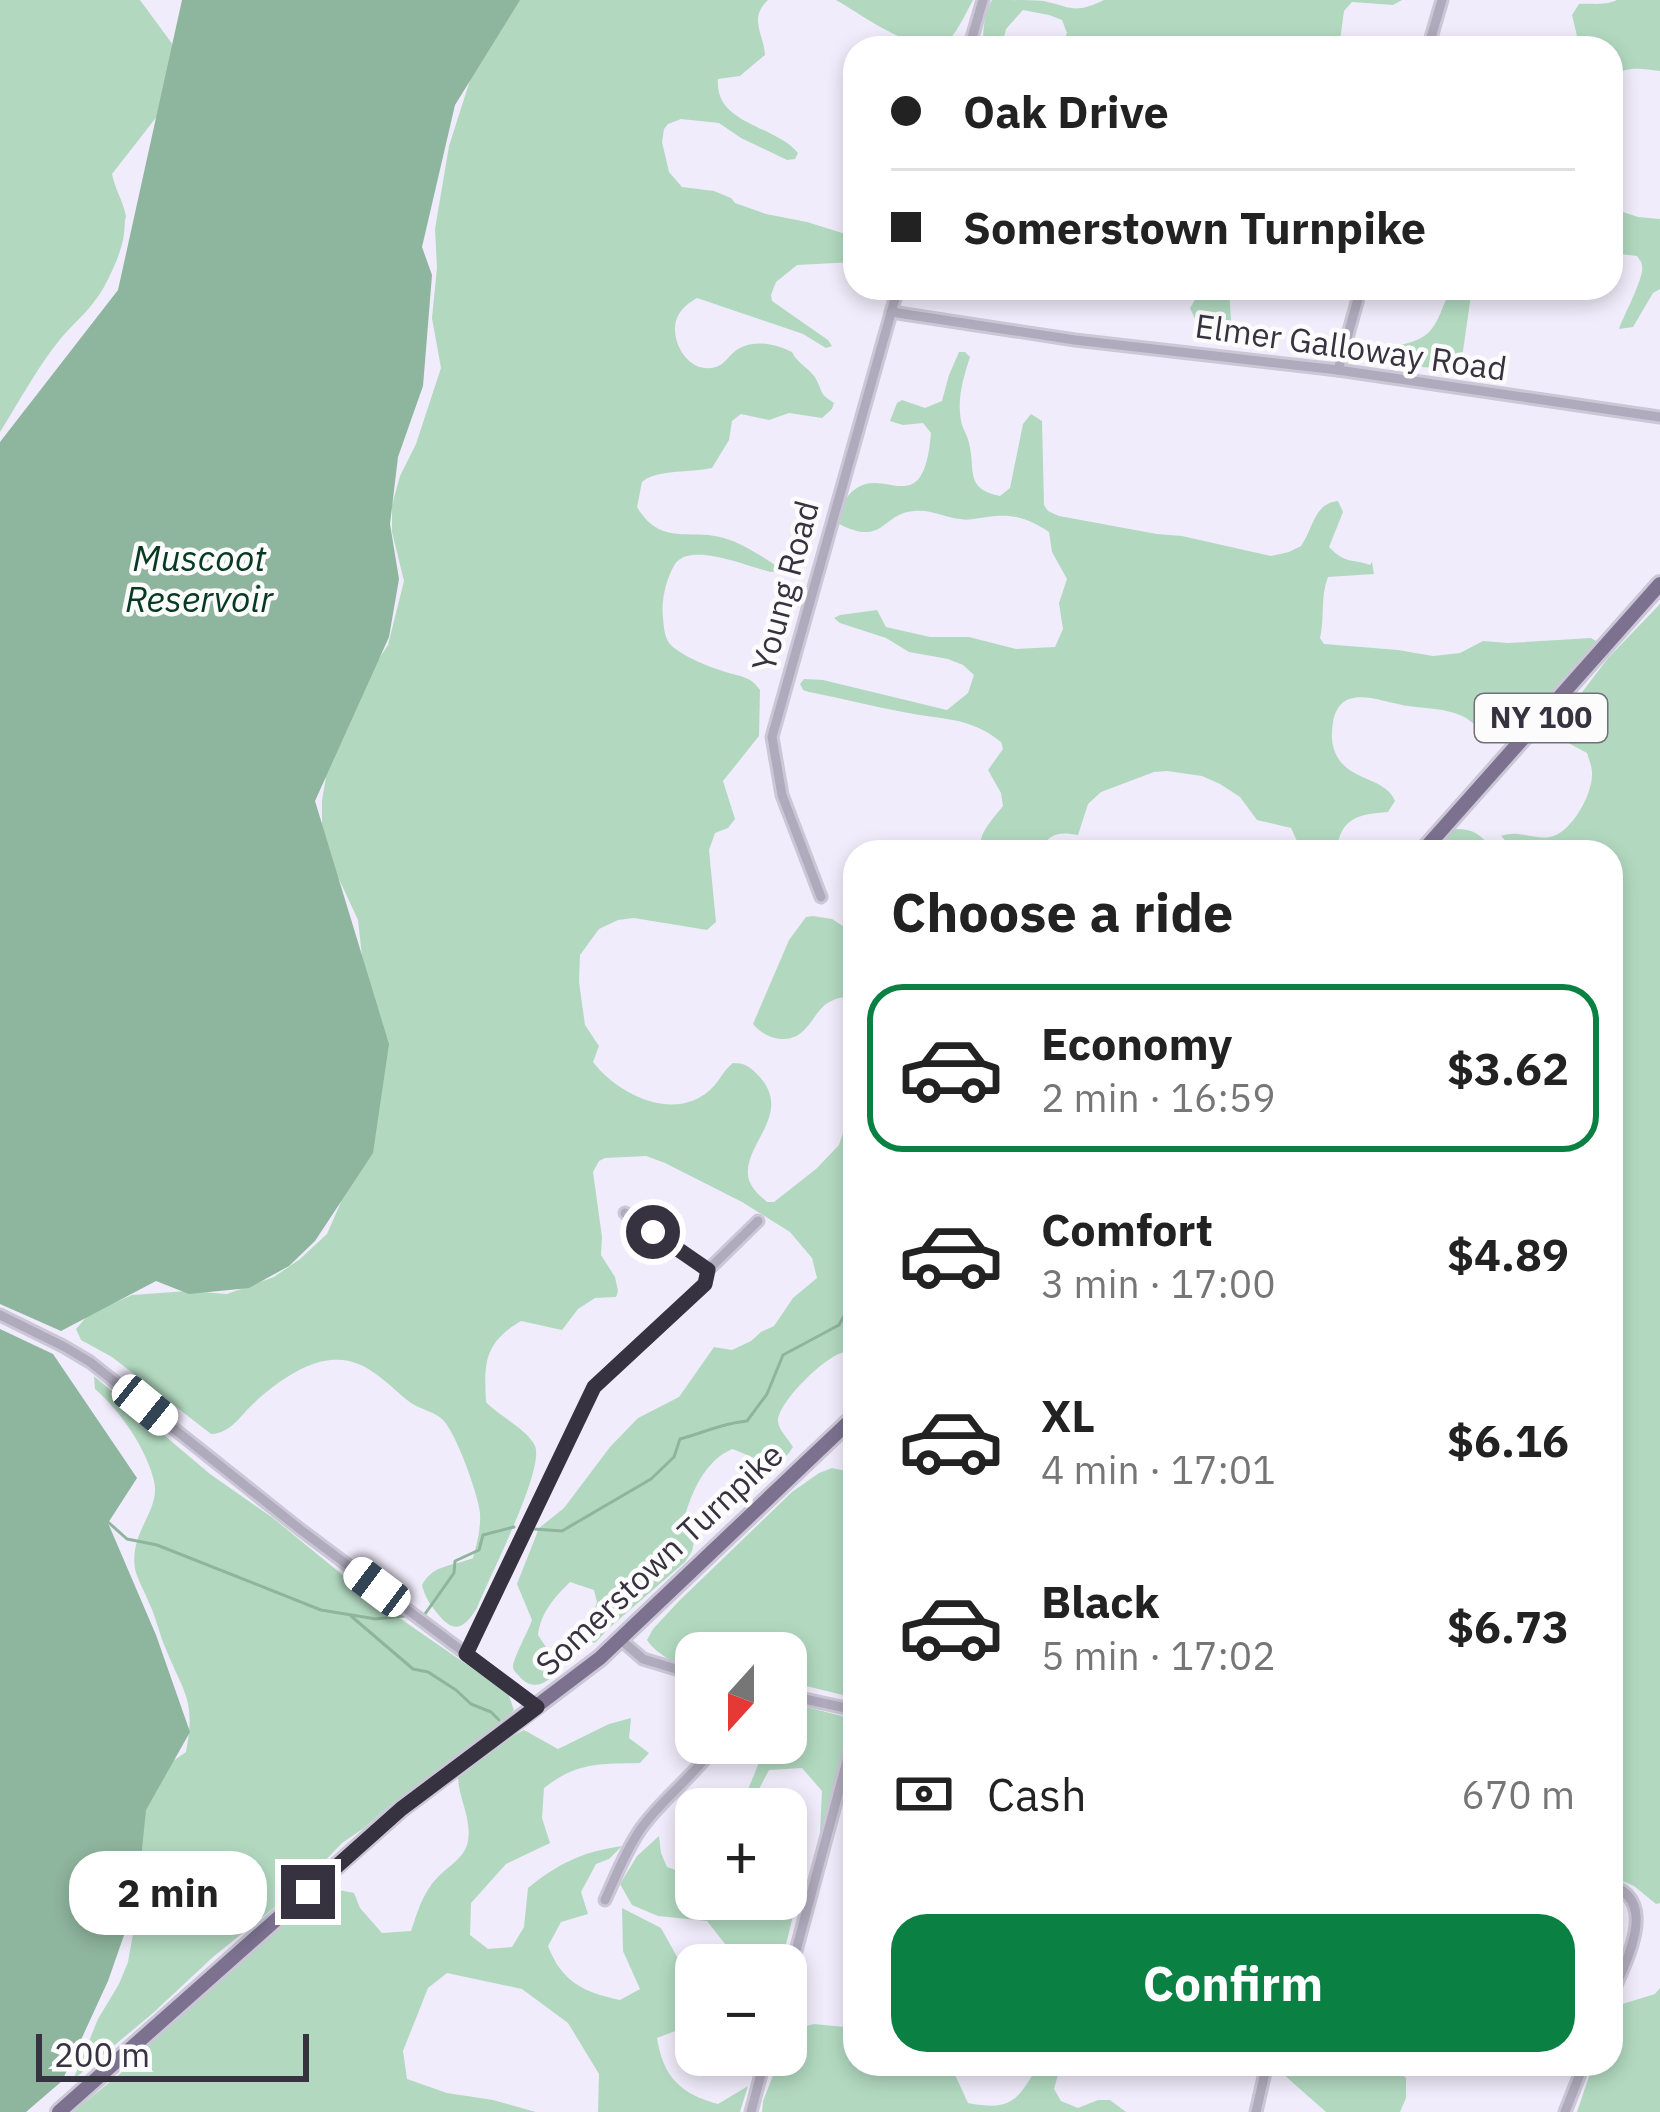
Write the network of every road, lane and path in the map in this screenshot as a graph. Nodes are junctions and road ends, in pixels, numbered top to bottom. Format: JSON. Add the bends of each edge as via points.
{"nodes":[{"id":1,"x":983,"y":0,"type":"edge"},
{"id":2,"x":1442,"y":0,"type":"edge"},
{"id":3,"x":972,"y":36,"type":"edge"},
{"id":4,"x":1432,"y":36,"type":"edge"},
{"id":5,"x":894,"y":300,"type":"edge"},
{"id":6,"x":1357,"y":300,"type":"edge"},
{"id":7,"x":891,"y":312,"type":"junction"},
{"id":8,"x":1337,"y":370,"type":"junction"},
{"id":9,"x":1660,"y":417,"type":"edge"},
{"id":10,"x":1660,"y":584,"type":"edge"},
{"id":11,"x":1433,"y":840,"type":"edge"},
{"id":12,"x":821,"y":897,"type":"dead end"},
{"id":13,"x":625,"y":1214,"type":"dead end"},
{"id":14,"x":758,"y":1221,"type":"dead end"},
{"id":15,"x":708,"y":1270,"type":"junction"},
{"id":16,"x":0,"y":1315,"type":"edge"},
{"id":17,"x":843,"y":1427,"type":"edge"},
{"id":18,"x":620,"y":1639,"type":"junction"},
{"id":19,"x":466,"y":1654,"type":"junction"},
{"id":20,"x":675,"y":1669,"type":"edge"},
{"id":21,"x":807,"y":1700,"type":"edge"},
{"id":22,"x":537,"y":1707,"type":"junction"},
{"id":23,"x":843,"y":1707,"type":"edge"},
{"id":24,"x":701,"y":1764,"type":"edge"},
{"id":25,"x":843,"y":1776,"type":"edge"},
{"id":26,"x":1623,"y":1891,"type":"edge"},
{"id":27,"x":605,"y":1900,"type":"dead end"},
{"id":28,"x":798,"y":1944,"type":"edge"},
{"id":29,"x":1623,"y":1966,"type":"edge"},
{"id":30,"x":761,"y":2076,"type":"edge"},
{"id":31,"x":1264,"y":2076,"type":"edge"},
{"id":32,"x":1579,"y":2076,"type":"edge"},
{"id":33,"x":59,"y":2112,"type":"edge"},
{"id":34,"x":752,"y":2112,"type":"edge"},
{"id":35,"x":1256,"y":2112,"type":"edge"},
{"id":36,"x":1565,"y":2112,"type":"edge"}],
"edges":[{"from":1,"to":3,"type":"street"},
{"from":2,"to":4,"type":"street"},
{"from":5,"to":7,"type":"street","name":"Young Road"},
{"from":6,"to":8,"type":"street"},
{"from":7,"to":8,"type":"street","name":"Elmer Galloway Road"},
{"from":7,"to":12,"type":"street","name":"Young Road","via":[[772,737],[782,795]]},
{"from":8,"to":9,"type":"street","name":"Elmer Galloway Road"},
{"from":10,"to":11,"type":"main road","number":"NY 100"},
{"from":13,"to":15,"type":"street"},
{"from":14,"to":15,"type":"street"},
{"from":15,"to":19,"type":"street","via":[[705,1284],[594,1387]]},
{"from":16,"to":19,"type":"street","via":[[90,1362]]},
{"from":17,"to":18,"type":"main road","name":"Somerstown Turnpike"},
{"from":18,"to":20,"type":"street","via":[[643,1659]]},
{"from":18,"to":22,"type":"main road","name":"Somerstown Turnpike"},
{"from":19,"to":22,"type":"street"},
{"from":21,"to":23,"type":"street"},
{"from":22,"to":33,"type":"main road","name":"Somerstown Turnpike","via":[[401,1809]]},
{"from":24,"to":27,"type":"street","via":[[641,1828]]},
{"from":25,"to":28,"type":"street"},
{"from":26,"to":29,"type":"street","via":[[1639,1916]]},
{"from":30,"to":34,"type":"street"},
{"from":31,"to":35,"type":"street"},
{"from":32,"to":36,"type":"street"}]}
